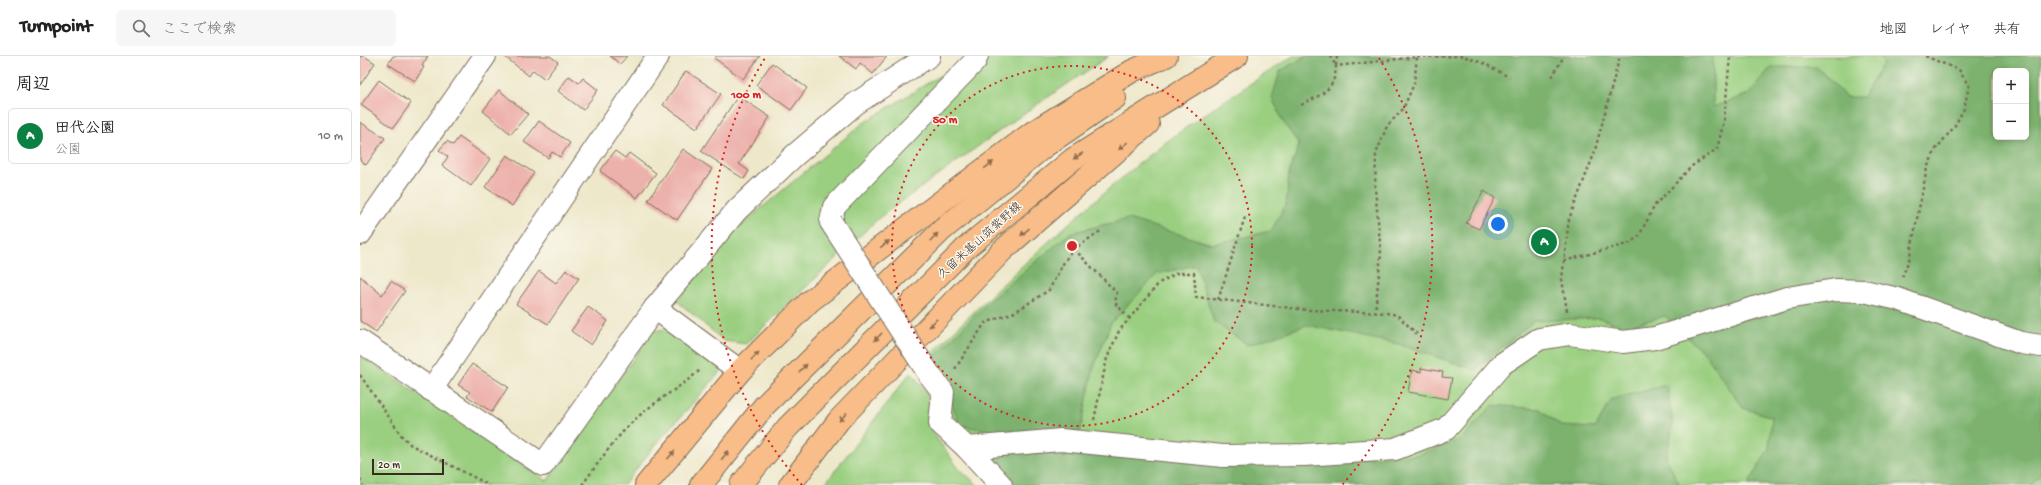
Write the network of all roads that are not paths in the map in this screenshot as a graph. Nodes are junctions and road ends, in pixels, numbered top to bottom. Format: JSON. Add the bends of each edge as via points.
{"nodes":[{"id":1,"x":485,"y":56,"type":"edge"},
{"id":2,"x":658,"y":56,"type":"edge"},
{"id":3,"x":929,"y":56,"type":"edge"},
{"id":4,"x":977,"y":56,"type":"edge"},
{"id":5,"x":1166,"y":56,"type":"edge"},
{"id":6,"x":1175,"y":56,"type":"edge"},
{"id":7,"x":1237,"y":56,"type":"edge"},
{"id":8,"x":1205,"y":75,"type":"junction"},
{"id":9,"x":360,"y":234,"type":"edge"},
{"id":10,"x":654,"y":308,"type":"junction"},
{"id":11,"x":360,"y":341,"type":"edge"},
{"id":12,"x":2041,"y":346,"type":"edge"},
{"id":13,"x":740,"y":371,"type":"junction"},
{"id":14,"x":431,"y":390,"type":"junction"},
{"id":15,"x":967,"y":448,"type":"junction"},
{"id":16,"x":646,"y":485,"type":"edge"},
{"id":17,"x":701,"y":485,"type":"edge"},
{"id":18,"x":741,"y":485,"type":"edge"},
{"id":19,"x":790,"y":485,"type":"edge"},
{"id":20,"x":1001,"y":485,"type":"edge"}],
"edges":[{"from":1,"to":9,"type":"street"},
{"from":2,"to":14,"type":"street"},
{"from":3,"to":10,"type":"street","via":[[855,104],[795,155],[737,210]]},
{"from":4,"to":15,"type":"street","bridge":true,"via":[[834,207],[831,222],[943,392],[940,423]]},
{"from":13,"to":5,"type":"main road","one_way":true,"via":[[810,301],[1033,132],[1132,72]]},
{"from":17,"to":6,"type":"main road","one_way":true,"via":[[765,405],[942,230],[1045,146]]},
{"from":7,"to":8,"type":"main road","name":"久留米基山筑紫野線"},
{"from":8,"to":18,"type":"main road","name":"久留米基山筑紫野線","one_way":true,"via":[[1073,159],[966,248],[787,428]]},
{"from":8,"to":19,"type":"main road","one_way":true,"via":[[1003,250],[840,420]]},
{"from":10,"to":13,"type":"street"},
{"from":10,"to":14,"type":"street","via":[[543,465]]},
{"from":11,"to":14,"type":"street"},
{"from":12,"to":15,"type":"street","via":[[2013,340],[1898,299],[1864,291],[1835,290],[1787,298],[1655,338],[1623,342],[1570,334],[1539,339],[1502,364],[1446,429],[1395,449],[1304,455],[1223,456],[1061,440]]},
{"from":16,"to":13,"type":"main road","one_way":true},
{"from":15,"to":20,"type":"street"}]}
